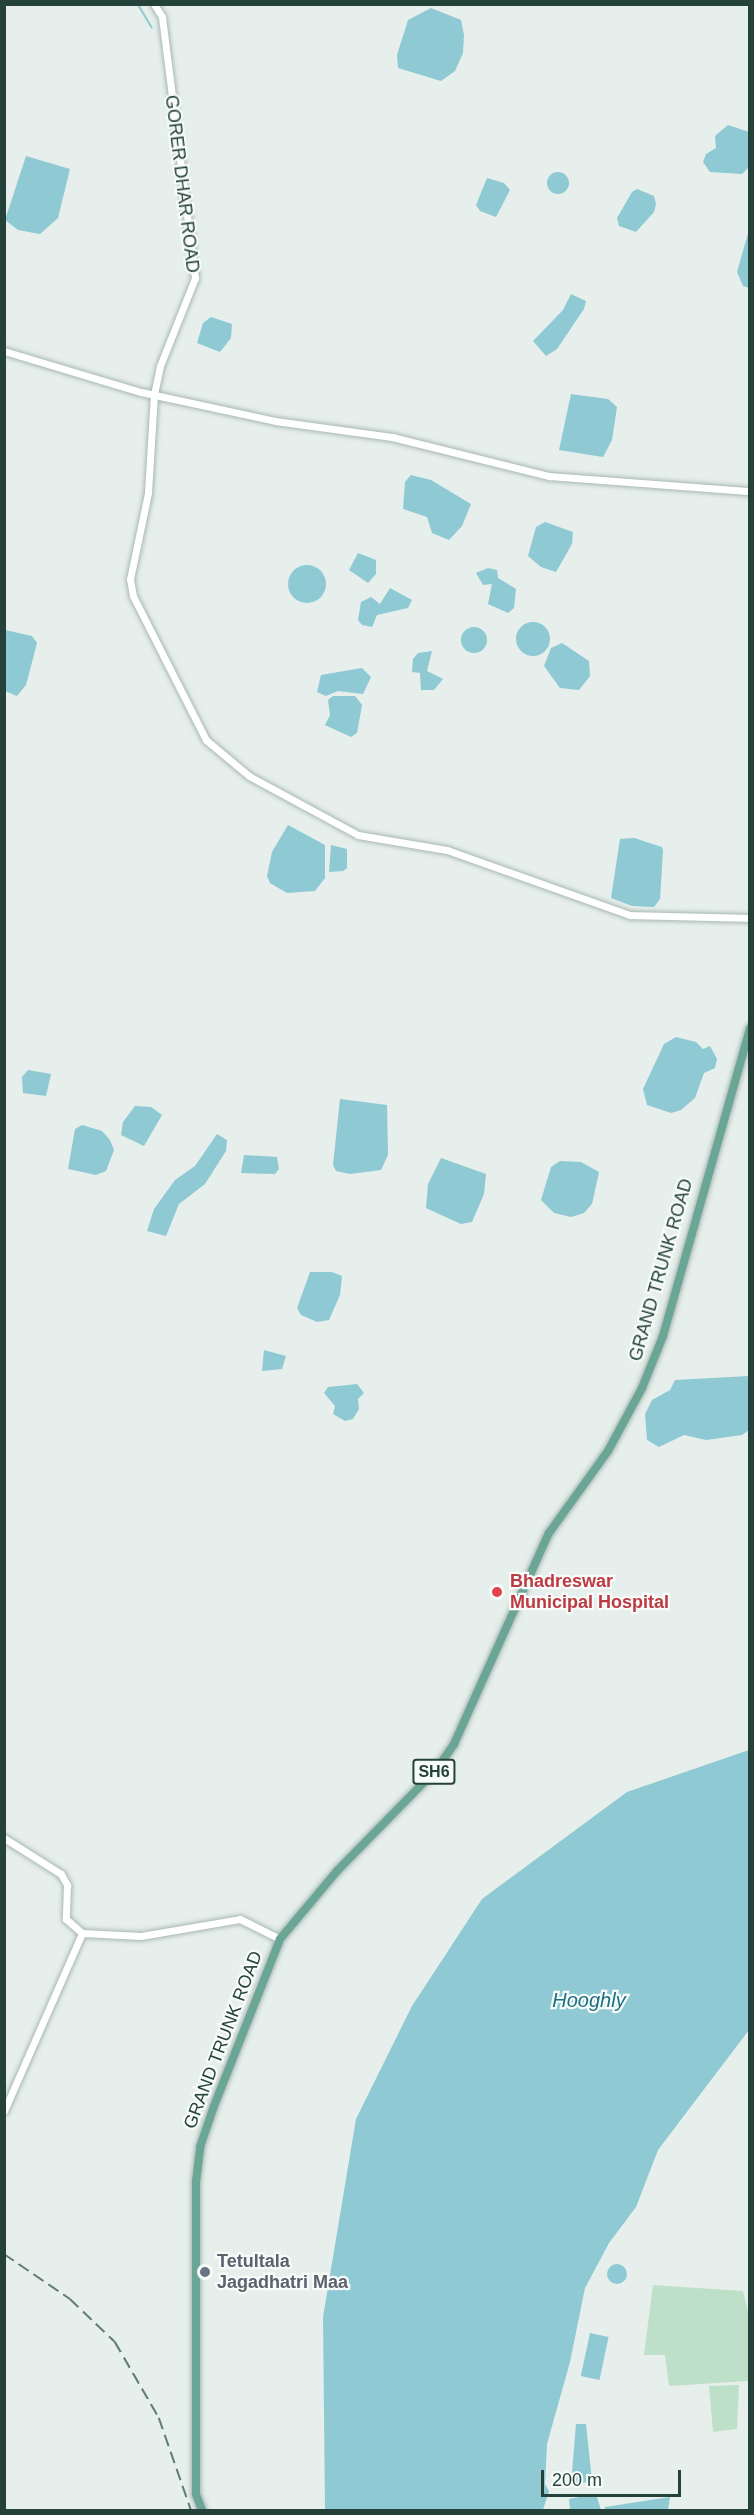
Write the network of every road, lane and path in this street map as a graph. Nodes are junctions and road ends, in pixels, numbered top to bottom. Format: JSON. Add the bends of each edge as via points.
{"nodes":[{"id":1,"x":154,"y":4,"type":"edge"},
{"id":2,"x":4,"y":351,"type":"edge"},
{"id":3,"x":147,"y":393,"type":"junction"},
{"id":4,"x":750,"y":491,"type":"edge"},
{"id":5,"x":750,"y":918,"type":"edge"},
{"id":6,"x":750,"y":1028,"type":"edge"},
{"id":7,"x":4,"y":1838,"type":"edge"},
{"id":8,"x":82,"y":1933,"type":"junction"},
{"id":9,"x":280,"y":1939,"type":"junction"},
{"id":10,"x":4,"y":2111,"type":"edge"},
{"id":11,"x":202,"y":2511,"type":"edge"}],
"edges":[{"from":1,"to":3,"type":"street","name":"GORER DHAR ROAD","via":[[162,17],[195,271],[191,291]]},
{"from":2,"to":3,"type":"street"},
{"from":3,"to":4,"type":"street","via":[[291,424],[392,437],[549,476]]},
{"from":3,"to":5,"type":"street","name":"GORER DHAR ROAD","via":[[151,471],[130,588],[206,740],[219,755],[294,803],[358,835],[447,850],[630,915]]},
{"from":6,"to":9,"type":"main road","name":"GRAND TRUNK ROAD","number":"SH6","via":[[663,1336],[628,1417],[601,1463],[549,1533],[454,1744],[436,1770],[337,1871]]},
{"from":7,"to":8,"type":"street","via":[[61,1874],[67,1885],[66,1919]]},
{"from":8,"to":9,"type":"street","via":[[128,1937],[240,1918]]},
{"from":8,"to":10,"type":"street"},
{"from":9,"to":11,"type":"main road","name":"GRAND TRUNK ROAD","number":"SH6","via":[[214,2106],[196,2172],[196,2494]]}]}
